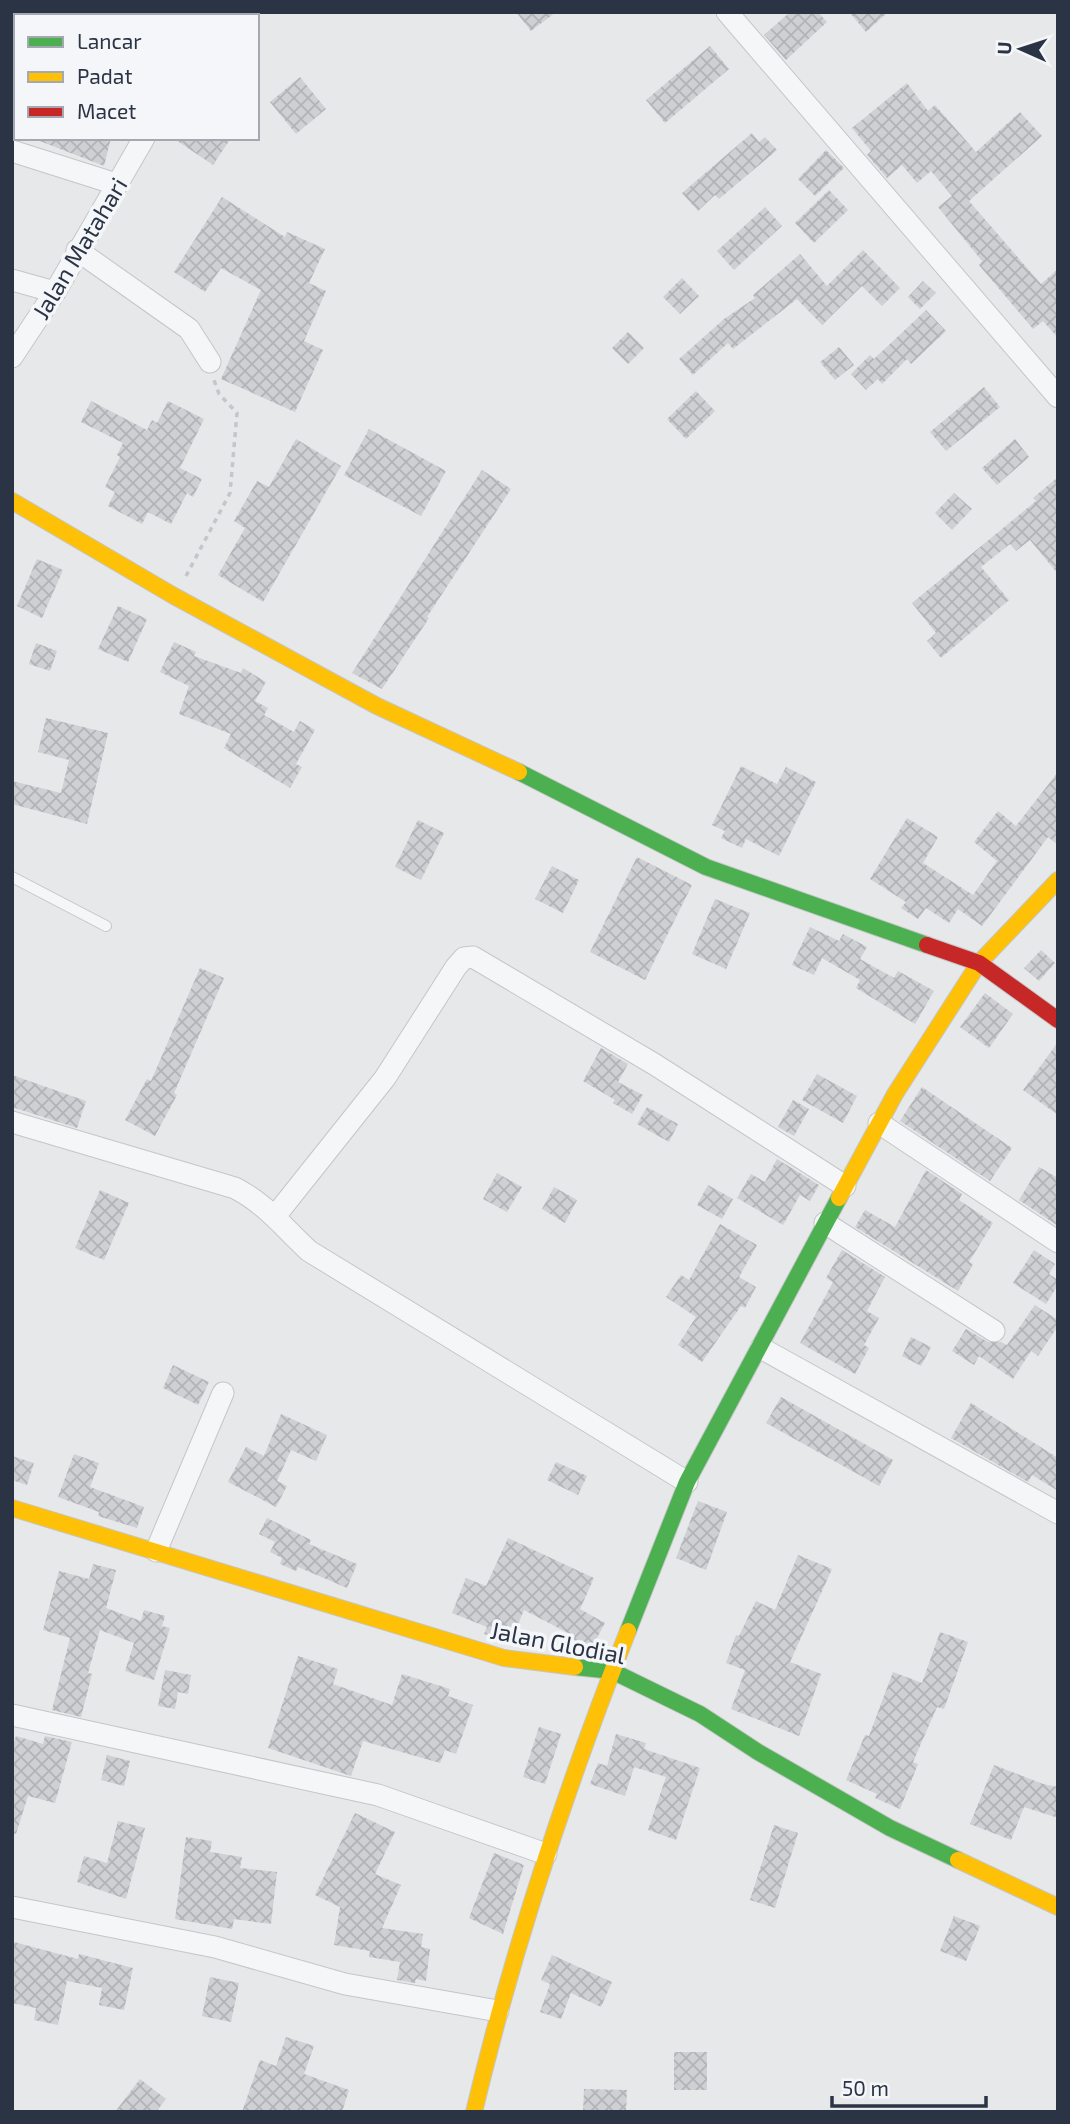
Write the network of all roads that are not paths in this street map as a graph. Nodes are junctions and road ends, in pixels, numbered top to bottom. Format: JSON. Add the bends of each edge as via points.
{"nodes":[{"id":1,"x":727,"y":12,"type":"edge"},
{"id":2,"x":143,"y":140,"type":"edge"},
{"id":3,"x":12,"y":151,"type":"edge"},
{"id":4,"x":116,"y":184,"type":"junction"},
{"id":5,"x":77,"y":250,"type":"junction"},
{"id":6,"x":12,"y":280,"type":"edge"},
{"id":7,"x":55,"y":292,"type":"junction"},
{"id":8,"x":12,"y":357,"type":"edge"},
{"id":9,"x":210,"y":362,"type":"road end"},
{"id":10,"x":1058,"y":397,"type":"edge"},
{"id":11,"x":12,"y":501,"type":"edge"},
{"id":12,"x":12,"y":877,"type":"edge"},
{"id":13,"x":1058,"y":880,"type":"edge"},
{"id":14,"x":106,"y":926,"type":"dead end"},
{"id":15,"x":979,"y":963,"type":"junction"},
{"id":16,"x":1058,"y":1020,"type":"edge"},
{"id":17,"x":12,"y":1122,"type":"edge"},
{"id":18,"x":879,"y":1124,"type":"junction"},
{"id":19,"x":845,"y":1186,"type":"junction"},
{"id":20,"x":276,"y":1215,"type":"junction"},
{"id":21,"x":825,"y":1223,"type":"junction"},
{"id":22,"x":1058,"y":1242,"type":"edge"},
{"id":23,"x":995,"y":1331,"type":"dead end"},
{"id":24,"x":761,"y":1348,"type":"junction"},
{"id":25,"x":223,"y":1393,"type":"dead end"},
{"id":26,"x":687,"y":1482,"type":"junction"},
{"id":27,"x":12,"y":1508,"type":"edge"},
{"id":28,"x":1058,"y":1513,"type":"edge"},
{"id":29,"x":156,"y":1551,"type":"junction"},
{"id":30,"x":612,"y":1671,"type":"junction"},
{"id":31,"x":12,"y":1715,"type":"edge"},
{"id":32,"x":546,"y":1854,"type":"junction"},
{"id":33,"x":12,"y":1907,"type":"edge"},
{"id":34,"x":1058,"y":1907,"type":"edge"},
{"id":35,"x":498,"y":2011,"type":"junction"},
{"id":36,"x":474,"y":2112,"type":"edge"}],
"edges":[{"from":1,"to":10,"type":"street"},
{"from":2,"to":4,"type":"street","name":"Jalan Matahari"},
{"from":3,"to":4,"type":"street"},
{"from":4,"to":5,"type":"street","name":"Jalan Matahari"},
{"from":5,"to":7,"type":"street","name":"Jalan Matahari"},
{"from":5,"to":9,"type":"street","via":[[190,329]]},
{"from":6,"to":7,"type":"street"},
{"from":7,"to":8,"type":"street","name":"Jalan Matahari"},
{"from":11,"to":15,"type":"street","via":[[377,706],[476,750],[706,867]]},
{"from":12,"to":14,"type":"lane"},
{"from":13,"to":15,"type":"street"},
{"from":15,"to":16,"type":"street"},
{"from":15,"to":18,"type":"street"},
{"from":17,"to":20,"type":"street","via":[[235,1188]]},
{"from":18,"to":19,"type":"street"},
{"from":18,"to":22,"type":"street"},
{"from":19,"to":20,"type":"street","via":[[473,957],[464,958],[456,967],[385,1078]]},
{"from":19,"to":21,"type":"street"},
{"from":20,"to":26,"type":"street","via":[[309,1251]]},
{"from":21,"to":23,"type":"street"},
{"from":21,"to":24,"type":"street"},
{"from":24,"to":26,"type":"street"},
{"from":24,"to":28,"type":"street"},
{"from":25,"to":29,"type":"street"},
{"from":26,"to":30,"type":"street"},
{"from":27,"to":29,"type":"street","name":"Jalan Glodial"},
{"from":29,"to":30,"type":"street","name":"Jalan Glodial","via":[[504,1658]]},
{"from":30,"to":32,"type":"street"},
{"from":30,"to":34,"type":"street","name":"Jalan Glodial","via":[[700,1714],[890,1828]]},
{"from":31,"to":32,"type":"street","via":[[378,1795]]},
{"from":32,"to":35,"type":"street"},
{"from":33,"to":35,"type":"street","via":[[215,1947],[345,1984]]},
{"from":35,"to":36,"type":"street"}]}
